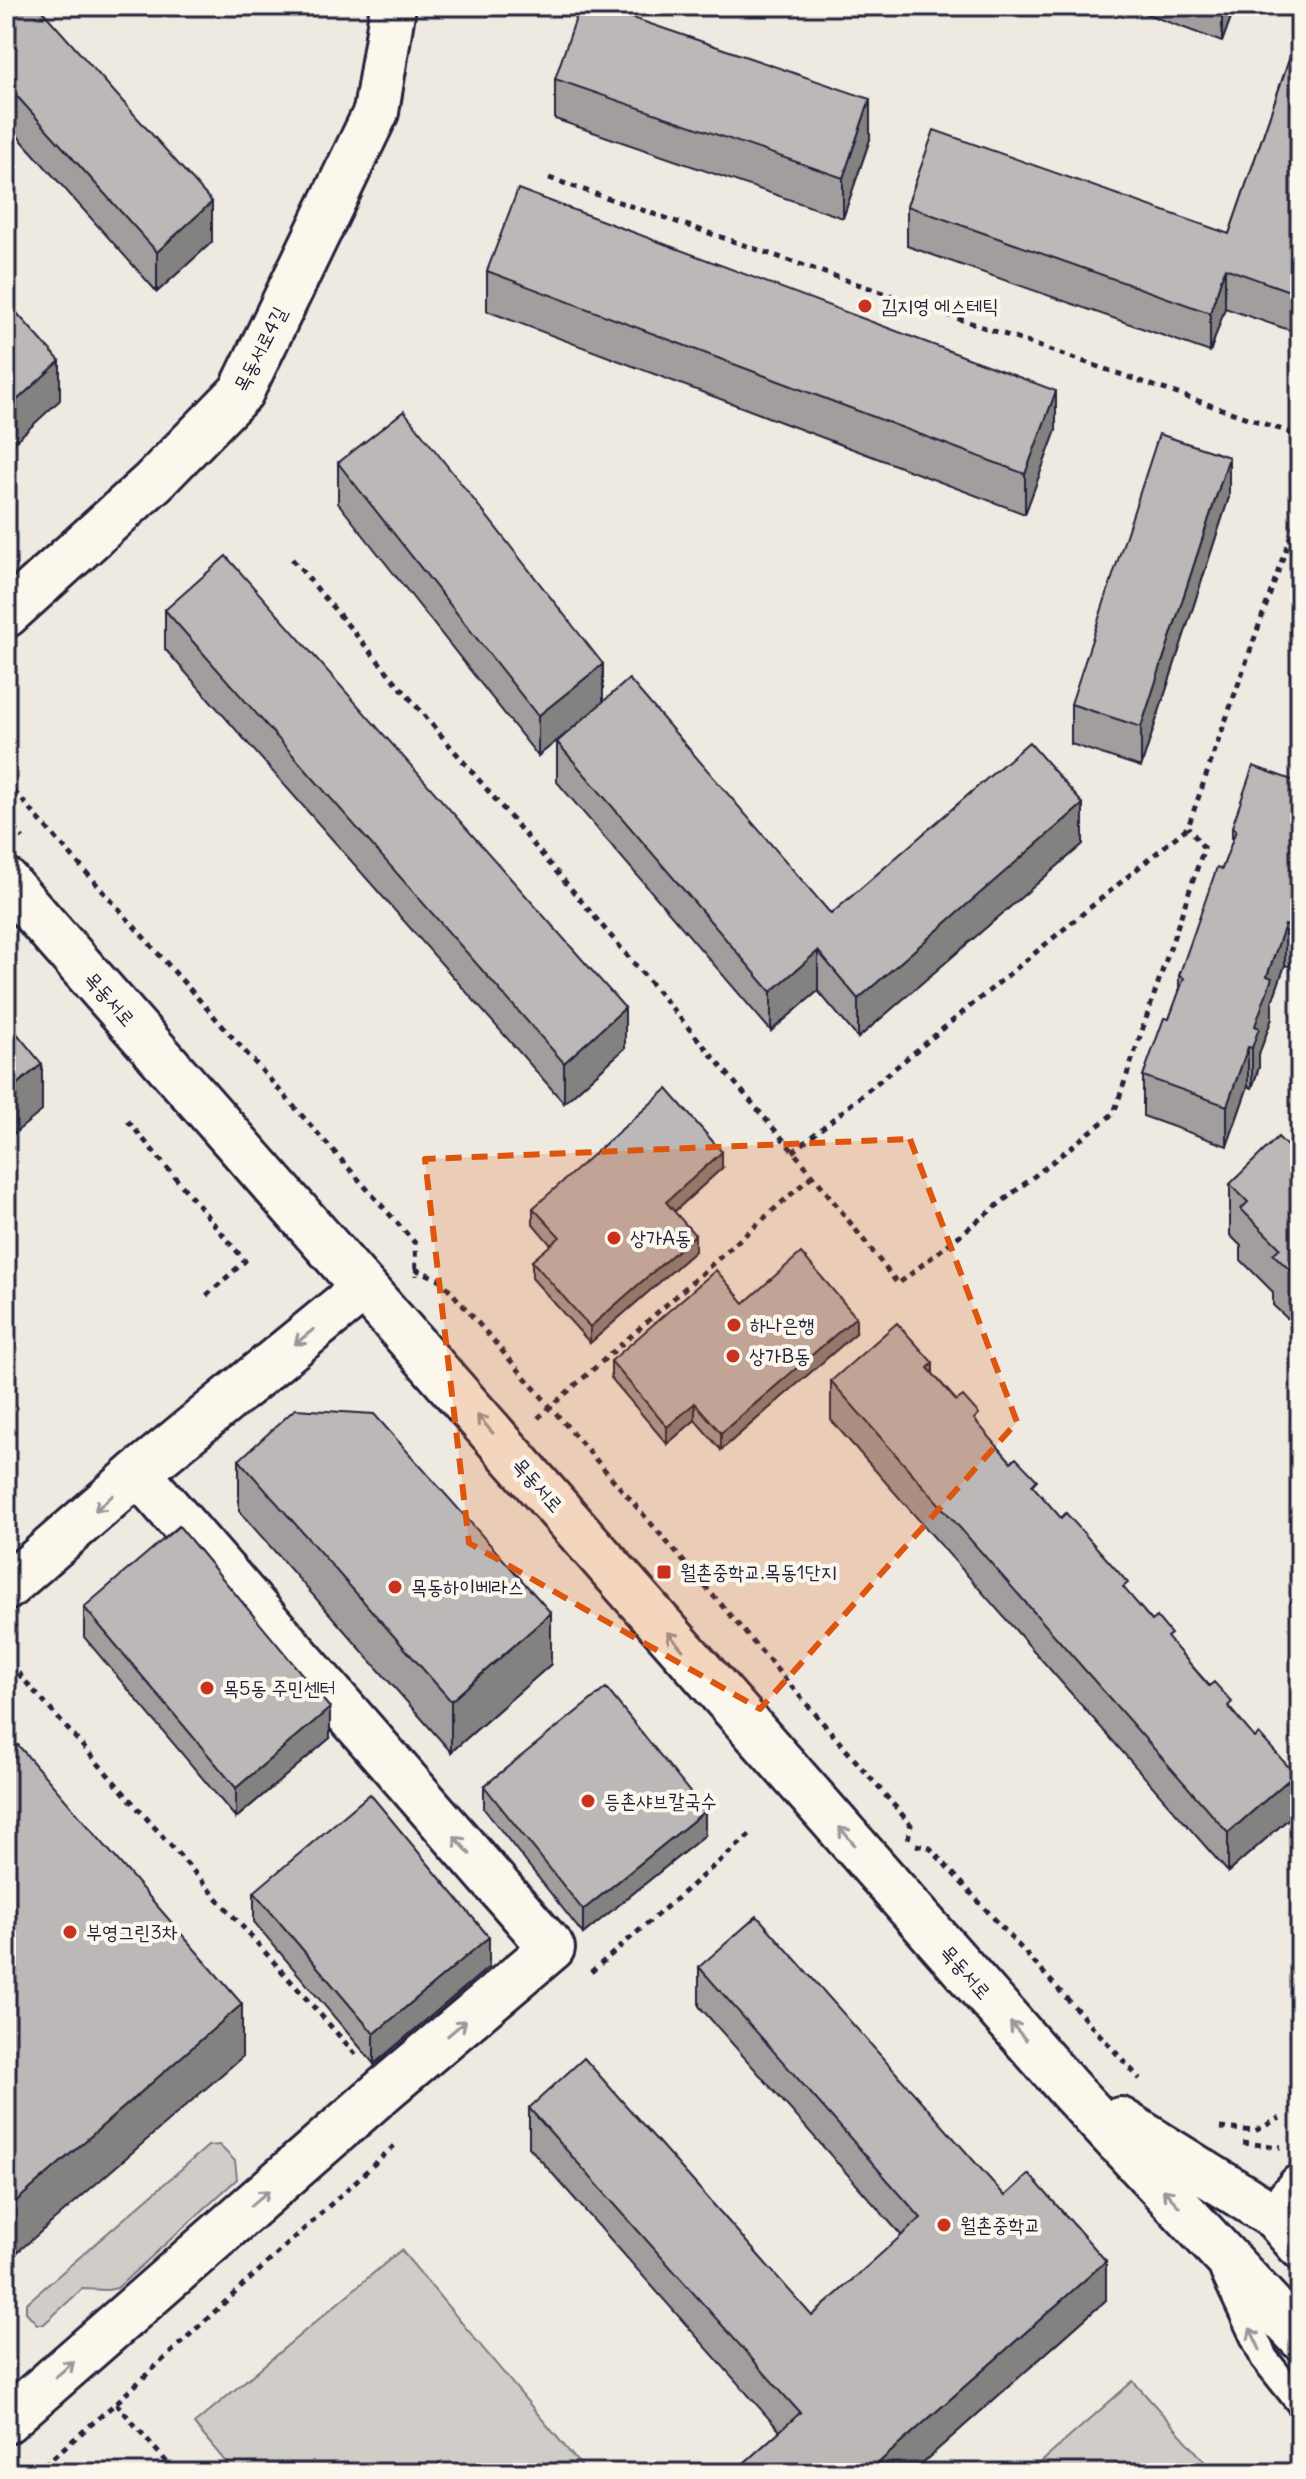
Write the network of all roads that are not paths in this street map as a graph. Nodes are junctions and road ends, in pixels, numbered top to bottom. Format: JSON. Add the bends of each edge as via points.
{"nodes":[{"id":1,"x":393,"y":6,"type":"edge"},
{"id":2,"x":6,"y":615,"type":"edge"},
{"id":3,"x":6,"y":881,"type":"edge"},
{"id":4,"x":364,"y":1288,"type":"junction"},
{"id":5,"x":138,"y":1473,"type":"junction"},
{"id":6,"x":6,"y":1588,"type":"edge"},
{"id":7,"x":1070,"y":2090,"type":"junction"},
{"id":8,"x":1292,"y":2217,"type":"edge"},
{"id":9,"x":1208,"y":2237,"type":"junction"},
{"id":10,"x":1300,"y":2337,"type":"edge"},
{"id":11,"x":1300,"y":2403,"type":"edge"},
{"id":12,"x":6,"y":2421,"type":"edge"}],
"edges":[{"from":1,"to":2,"type":"street","name":"목동서로4길","via":[[376,112],[241,392],[153,482]]},
{"from":3,"to":4,"type":"street","name":"목동서로"},
{"from":4,"to":5,"type":"street","one_way":true},
{"from":7,"to":4,"type":"street","name":"목동서로","one_way":true},
{"from":5,"to":6,"type":"street","one_way":true},
{"from":12,"to":5,"type":"street","one_way":true,"via":[[552,1948]]},
{"from":7,"to":8,"type":"street","name":"목동서로"},
{"from":9,"to":7,"type":"street","name":"목동서로","one_way":true},
{"from":9,"to":10,"type":"street","name":"목동서로"},
{"from":11,"to":9,"type":"lane","one_way":true,"via":[[1264,2358]]}]}
